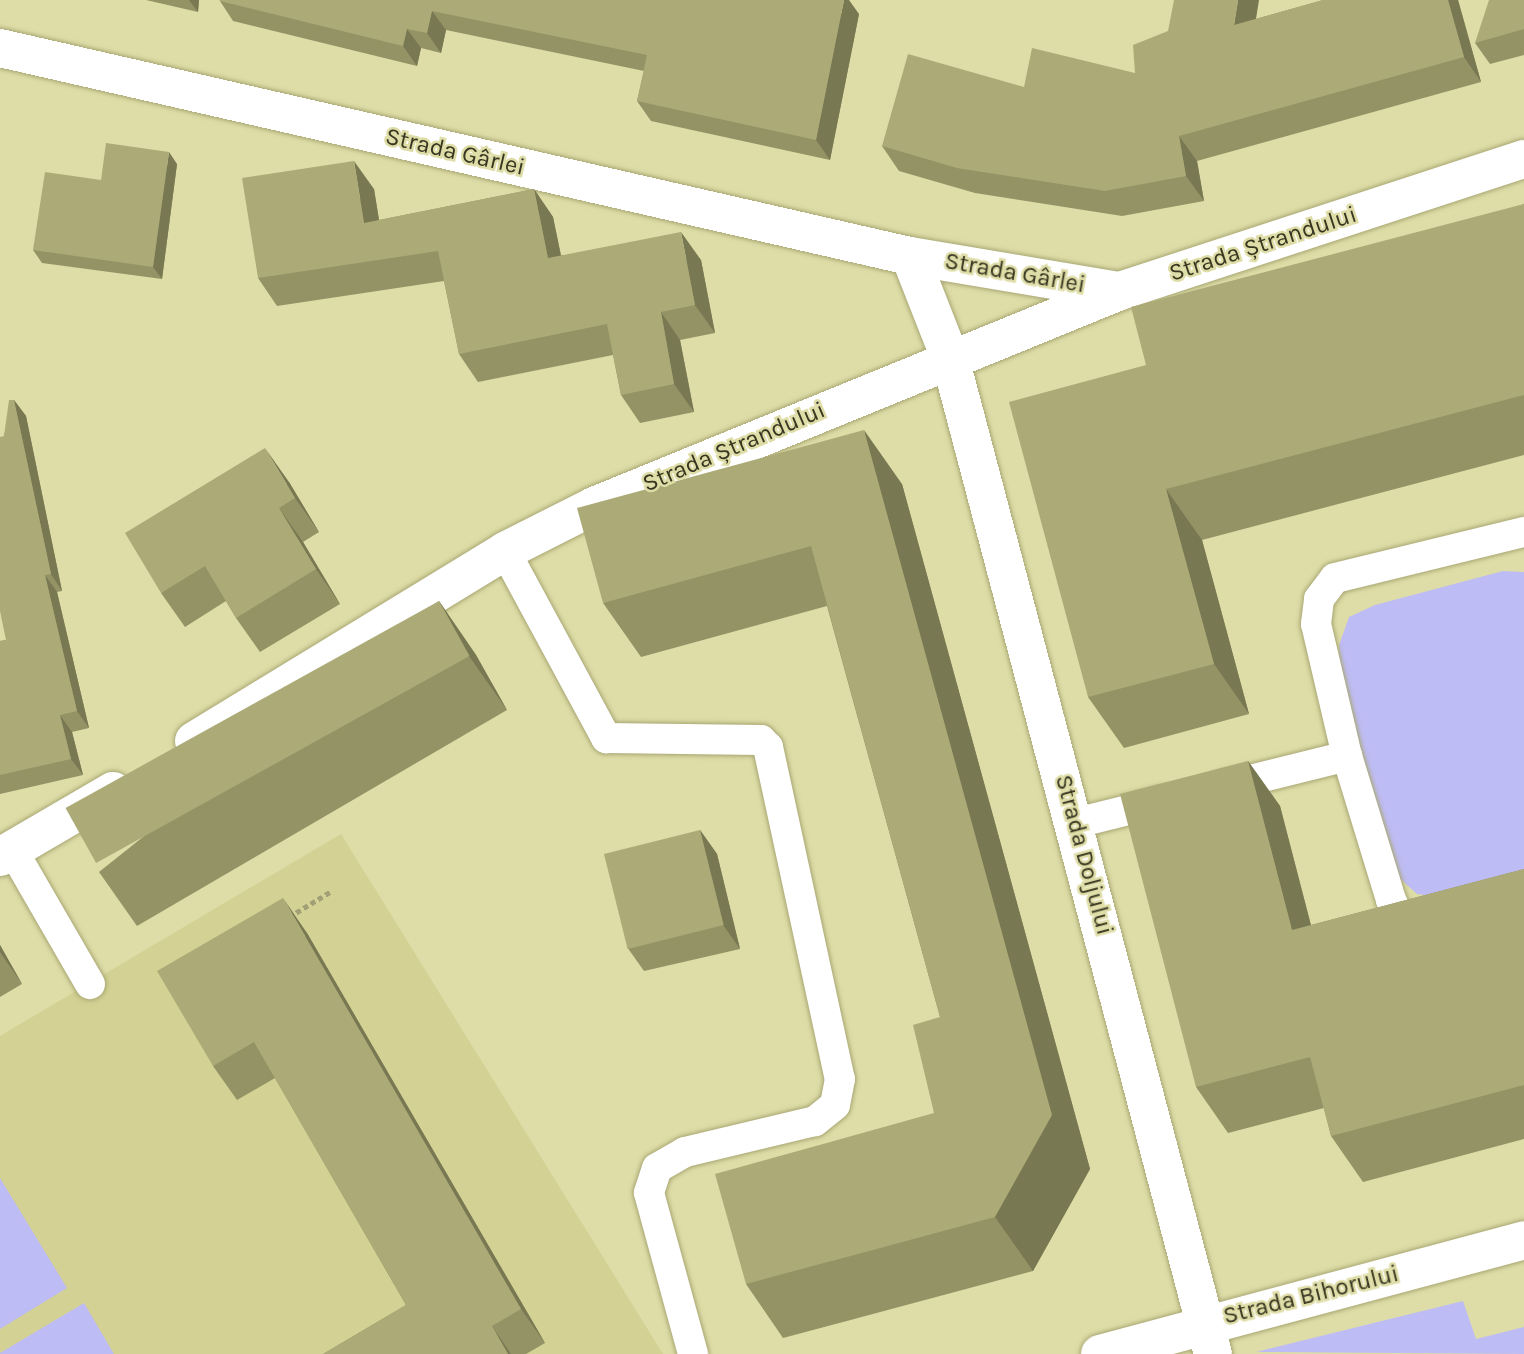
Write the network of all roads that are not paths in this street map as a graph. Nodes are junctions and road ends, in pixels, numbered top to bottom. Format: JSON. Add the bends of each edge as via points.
{"nodes":[{"id":1,"x":0,"y":48,"type":"edge"},
{"id":2,"x":1524,"y":159,"type":"edge"},
{"id":3,"x":911,"y":256,"type":"junction"},
{"id":4,"x":1120,"y":291,"type":"junction"},
{"id":5,"x":950,"y":358,"type":"junction"},
{"id":6,"x":1524,"y":532,"type":"edge"},
{"id":7,"x":505,"y":551,"type":"junction"},
{"id":8,"x":1347,"y":756,"type":"junction"},
{"id":9,"x":1076,"y":824,"type":"junction"},
{"id":10,"x":6,"y":853,"type":"edge"},
{"id":11,"x":1451,"y":925,"type":"edge"},
{"id":12,"x":90,"y":984,"type":"dead end"},
{"id":13,"x":1524,"y":1240,"type":"edge"},
{"id":14,"x":1209,"y":1338,"type":"edge"},
{"id":15,"x":693,"y":1354,"type":"edge"},
{"id":16,"x":1100,"y":1354,"type":"edge"}],
"edges":[{"from":1,"to":3,"type":"street","name":"Strada Gârlei"},
{"from":2,"to":4,"type":"street","name":"Strada Ștrandului"},
{"from":3,"to":4,"type":"street","name":"Strada Gârlei"},
{"from":3,"to":5,"type":"street","name":"Strada Gârlei"},
{"from":4,"to":5,"type":"street","name":"Strada Ștrandului"},
{"from":5,"to":7,"type":"street","name":"Strada Ștrandului","via":[[594,506]]},
{"from":5,"to":9,"type":"street","name":"Strada Doljului"},
{"from":6,"to":8,"type":"lane","via":[[1335,578],[1319,599],[1316,624]]},
{"from":7,"to":10,"type":"street","name":"Strada Ștrandului"},
{"from":7,"to":15,"type":"lane","via":[[606,738],[761,740],[768,747],[840,1079],[835,1105],[815,1121],[685,1152],[657,1168],[649,1193]]},
{"from":8,"to":9,"type":"lane"},
{"from":8,"to":11,"type":"lane","via":[[1391,900],[1404,925],[1426,932]]},
{"from":9,"to":14,"type":"street","name":"Strada Doljului"},
{"from":10,"to":12,"type":"lane"},
{"from":13,"to":14,"type":"street","name":"Strada Bihorului"},
{"from":14,"to":16,"type":"street","name":"Strada Bihorului"}]}
